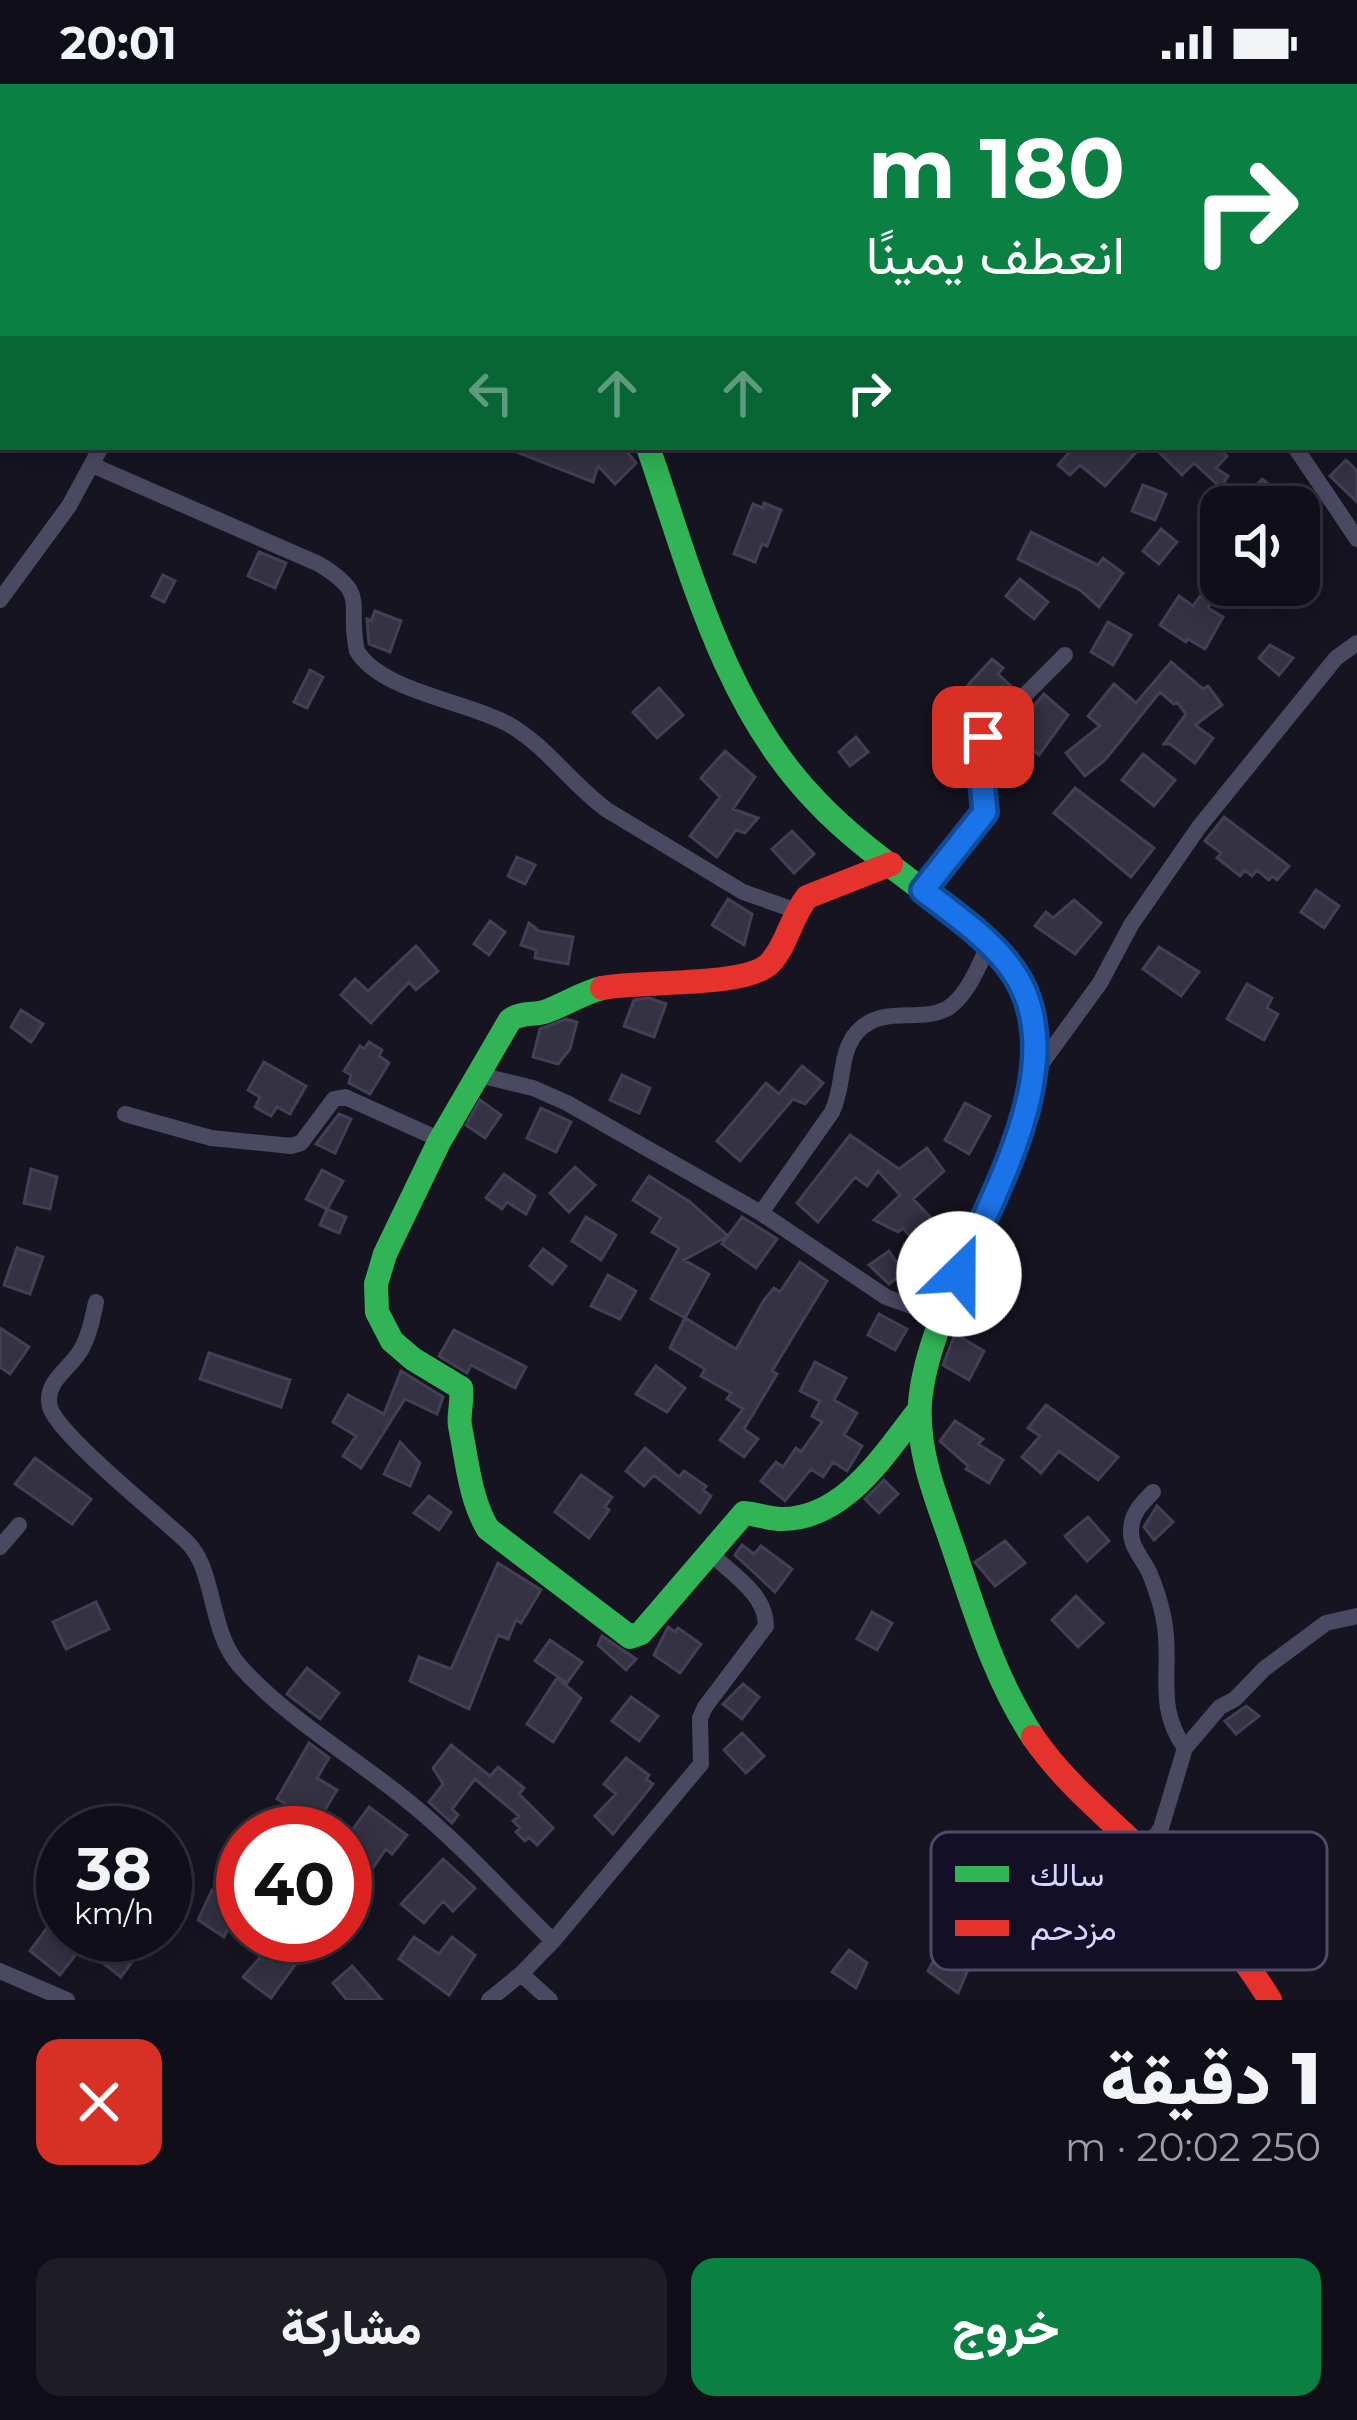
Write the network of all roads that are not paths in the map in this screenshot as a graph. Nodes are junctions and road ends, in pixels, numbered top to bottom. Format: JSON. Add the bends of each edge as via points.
{"nodes":[{"id":1,"x":99,"y":450,"type":"edge"},
{"id":2,"x":649,"y":450,"type":"edge"},
{"id":3,"x":1297,"y":450,"type":"edge"},
{"id":4,"x":92,"y":465,"type":"junction"},
{"id":5,"x":1357,"y":538,"type":"edge"},
{"id":6,"x":0,"y":601,"type":"edge"},
{"id":7,"x":1357,"y":643,"type":"edge"},
{"id":8,"x":1065,"y":655,"type":"dead end"},
{"id":9,"x":890,"y":864,"type":"junction"},
{"id":10,"x":923,"y":890,"type":"junction"},
{"id":11,"x":797,"y":910,"type":"junction"},
{"id":12,"x":988,"y":944,"type":"junction"},
{"id":13,"x":1036,"y":1071,"type":"junction"},
{"id":14,"x":475,"y":1074,"type":"junction"},
{"id":15,"x":124,"y":1114,"type":"dead end"},
{"id":16,"x":442,"y":1141,"type":"junction"},
{"id":17,"x":761,"y":1213,"type":"junction"},
{"id":18,"x":96,"y":1302,"type":"dead end"},
{"id":19,"x":942,"y":1317,"type":"junction"},
{"id":20,"x":919,"y":1410,"type":"junction"},
{"id":21,"x":1153,"y":1492,"type":"dead end"},
{"id":22,"x":20,"y":1526,"type":"dead end"},
{"id":23,"x":0,"y":1547,"type":"edge"},
{"id":24,"x":711,"y":1554,"type":"junction"},
{"id":25,"x":1357,"y":1616,"type":"edge"},
{"id":26,"x":1185,"y":1748,"type":"junction"},
{"id":27,"x":1121,"y":1832,"type":"edge"},
{"id":28,"x":1158,"y":1832,"type":"edge"},
{"id":29,"x":553,"y":1941,"type":"junction"},
{"id":30,"x":1252,"y":1970,"type":"edge"},
{"id":31,"x":0,"y":1971,"type":"edge"},
{"id":32,"x":521,"y":1974,"type":"junction"},
{"id":33,"x":67,"y":2000,"type":"edge"},
{"id":34,"x":489,"y":2000,"type":"edge"},
{"id":35,"x":550,"y":2000,"type":"edge"},
{"id":36,"x":1270,"y":2000,"type":"edge"}],
"edges":[{"from":1,"to":4,"type":"street"},
{"from":2,"to":9,"type":"street","via":[[709,619],[782,761],[814,801]]},
{"from":3,"to":5,"type":"street"},
{"from":4,"to":6,"type":"street"},
{"from":4,"to":11,"type":"street","via":[[344,579],[355,601],[357,651],[376,670],[505,722],[607,810],[743,892]]},
{"from":7,"to":13,"type":"street","via":[[1221,797]]},
{"from":8,"to":10,"type":"street","via":[[983,737],[985,812]]},
{"from":9,"to":10,"type":"street"},
{"from":9,"to":11,"type":"street","via":[[808,897]]},
{"from":10,"to":12,"type":"street"},
{"from":11,"to":14,"type":"street","via":[[773,960],[756,973],[613,987],[564,998],[544,1013],[525,1011],[505,1026]]},
{"from":12,"to":13,"type":"street","via":[[1023,995]]},
{"from":12,"to":17,"type":"street","via":[[944,1011],[889,1014],[859,1030],[832,1112]]},
{"from":13,"to":19,"type":"street"},
{"from":14,"to":16,"type":"street"},
{"from":14,"to":17,"type":"street","via":[[568,1103]]},
{"from":15,"to":16,"type":"street","via":[[211,1138],[291,1146],[345,1097]]},
{"from":16,"to":24,"type":"street","via":[[379,1270],[375,1300],[393,1344],[460,1388],[459,1422],[480,1519],[630,1637]]},
{"from":17,"to":19,"type":"street","via":[[886,1297]]},
{"from":18,"to":29,"type":"street","via":[[82,1350],[53,1383],[52,1414],[194,1551],[220,1637],[236,1662],[448,1835]]},
{"from":19,"to":20,"type":"street"},
{"from":20,"to":24,"type":"street","via":[[842,1500],[794,1518],[744,1513]]},
{"from":20,"to":27,"type":"street","via":[[934,1492],[1016,1712],[1051,1762]]},
{"from":21,"to":26,"type":"street","via":[[1130,1528],[1160,1600],[1166,1709]]},
{"from":22,"to":23,"type":"street"},
{"from":24,"to":29,"type":"street","via":[[763,1603],[766,1626],[700,1718],[701,1764]]},
{"from":25,"to":26,"type":"street","via":[[1326,1623],[1264,1669]]},
{"from":26,"to":28,"type":"street"},
{"from":29,"to":32,"type":"street"},
{"from":30,"to":36,"type":"street"},
{"from":31,"to":33,"type":"street"},
{"from":32,"to":34,"type":"street"},
{"from":32,"to":35,"type":"street"}]}
